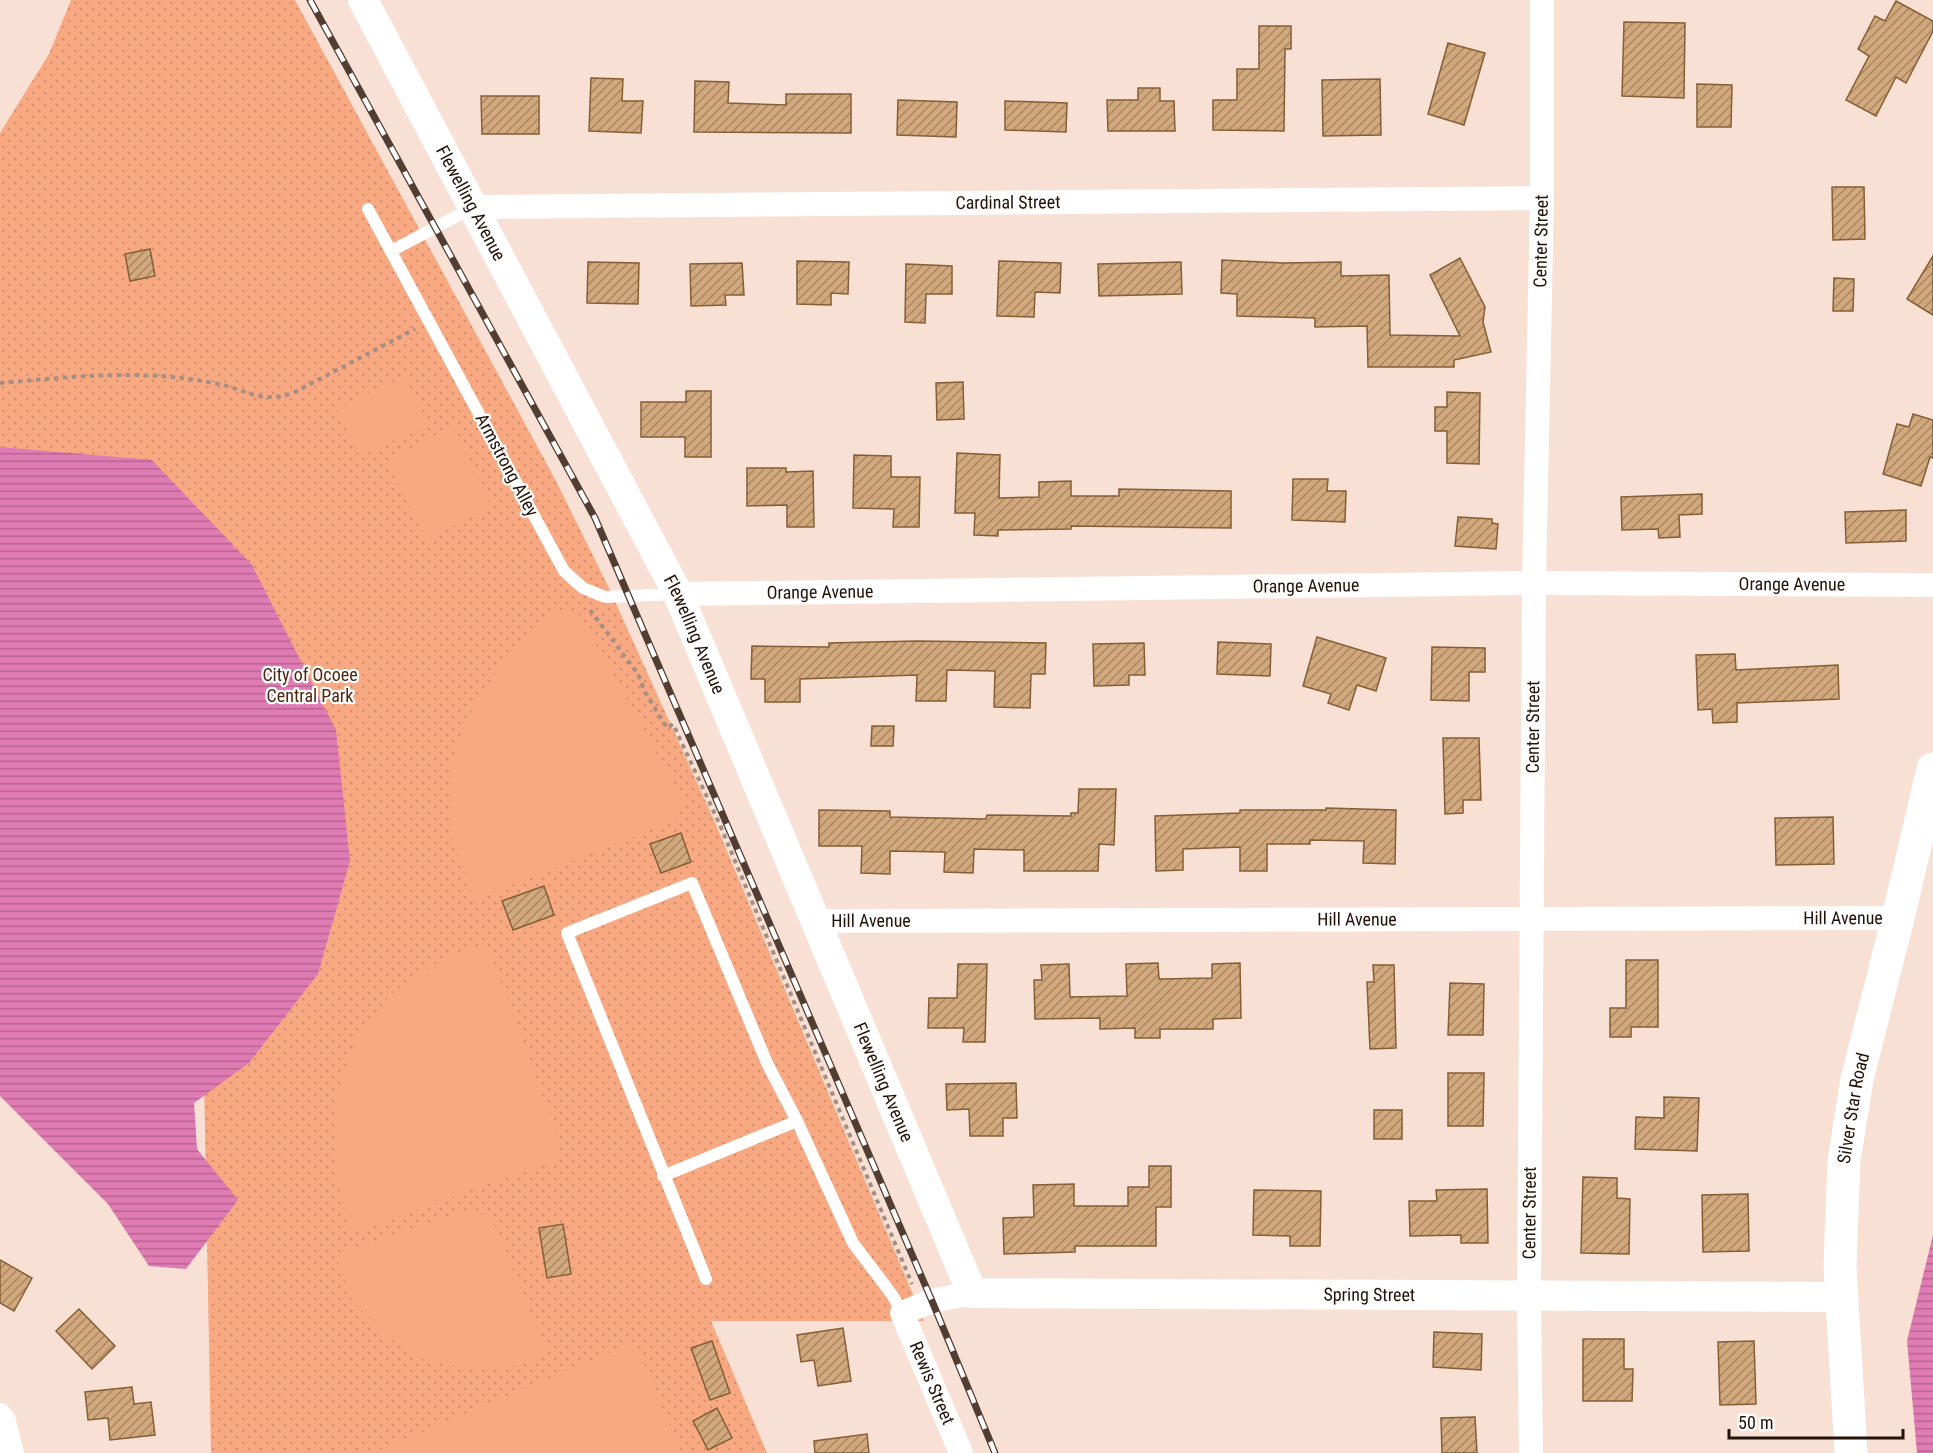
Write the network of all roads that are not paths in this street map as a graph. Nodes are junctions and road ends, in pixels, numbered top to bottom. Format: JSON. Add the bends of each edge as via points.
{"nodes":[{"id":1,"x":363,"y":0,"type":"edge"},
{"id":2,"x":1542,"y":0,"type":"edge"},
{"id":3,"x":1542,"y":198,"type":"junction"},
{"id":4,"x":474,"y":207,"type":"junction"},
{"id":5,"x":368,"y":209,"type":"dead end"},
{"id":6,"x":391,"y":251,"type":"junction"},
{"id":7,"x":1534,"y":583,"type":"junction"},
{"id":8,"x":1933,"y":585,"type":"edge"},
{"id":9,"x":678,"y":594,"type":"junction"},
{"id":10,"x":1933,"y":769,"type":"edge"},
{"id":11,"x":1898,"y":918,"type":"junction"},
{"id":12,"x":1532,"y":919,"type":"junction"},
{"id":13,"x":815,"y":921,"type":"junction"},
{"id":14,"x":797,"y":1121,"type":"junction"},
{"id":15,"x":663,"y":1176,"type":"junction"},
{"id":16,"x":706,"y":1279,"type":"dead end"},
{"id":17,"x":972,"y":1293,"type":"junction"},
{"id":18,"x":1529,"y":1296,"type":"junction"},
{"id":19,"x":1841,"y":1298,"type":"junction"},
{"id":20,"x":911,"y":1309,"type":"junction"},
{"id":21,"x":0,"y":1415,"type":"edge"},
{"id":22,"x":12,"y":1453,"type":"edge"},
{"id":23,"x":961,"y":1453,"type":"edge"},
{"id":24,"x":1531,"y":1453,"type":"edge"},
{"id":25,"x":1851,"y":1453,"type":"edge"}],
"edges":[{"from":1,"to":4,"type":"street","name":"Flewelling Avenue"},
{"from":2,"to":3,"type":"street","name":"Center Street"},
{"from":3,"to":4,"type":"street","name":"Cardinal Street"},
{"from":3,"to":7,"type":"street","name":"Center Street"},
{"from":4,"to":6,"type":"lane"},
{"from":4,"to":9,"type":"street","name":"Flewelling Avenue"},
{"from":5,"to":6,"type":"lane","name":"Armstrong Alley"},
{"from":6,"to":9,"type":"lane","name":"Armstrong Alley","via":[[564,572],[583,588],[605,597]]},
{"from":7,"to":8,"type":"street","name":"Orange Avenue"},
{"from":7,"to":9,"type":"street","name":"Orange Avenue"},
{"from":7,"to":12,"type":"street","name":"Center Street"},
{"from":9,"to":13,"type":"street","name":"Flewelling Avenue"},
{"from":10,"to":11,"type":"main road","name":"Silver Star Road"},
{"from":11,"to":12,"type":"street","name":"Hill Avenue"},
{"from":11,"to":19,"type":"main road","name":"Silver Star Road","via":[[1857,1079],[1844,1161]]},
{"from":12,"to":13,"type":"street","name":"Hill Avenue"},
{"from":12,"to":18,"type":"street","name":"Center Street"},
{"from":13,"to":17,"type":"street","name":"Flewelling Avenue"},
{"from":14,"to":15,"type":"lane"},
{"from":14,"to":15,"type":"lane","via":[[767,1063],[692,883],[567,933]]},
{"from":14,"to":20,"type":"lane","via":[[853,1243],[893,1296]]},
{"from":15,"to":16,"type":"lane"},
{"from":17,"to":18,"type":"street","name":"Spring Street"},
{"from":17,"to":20,"type":"street","name":"Spring Street","via":[[932,1300]]},
{"from":18,"to":19,"type":"street","name":"Spring Street"},
{"from":18,"to":24,"type":"street","name":"Center Street"},
{"from":19,"to":25,"type":"main road","name":"Silver Star Road"},
{"from":20,"to":23,"type":"street","name":"Rewis Street"},
{"from":21,"to":22,"type":"street"}]}
